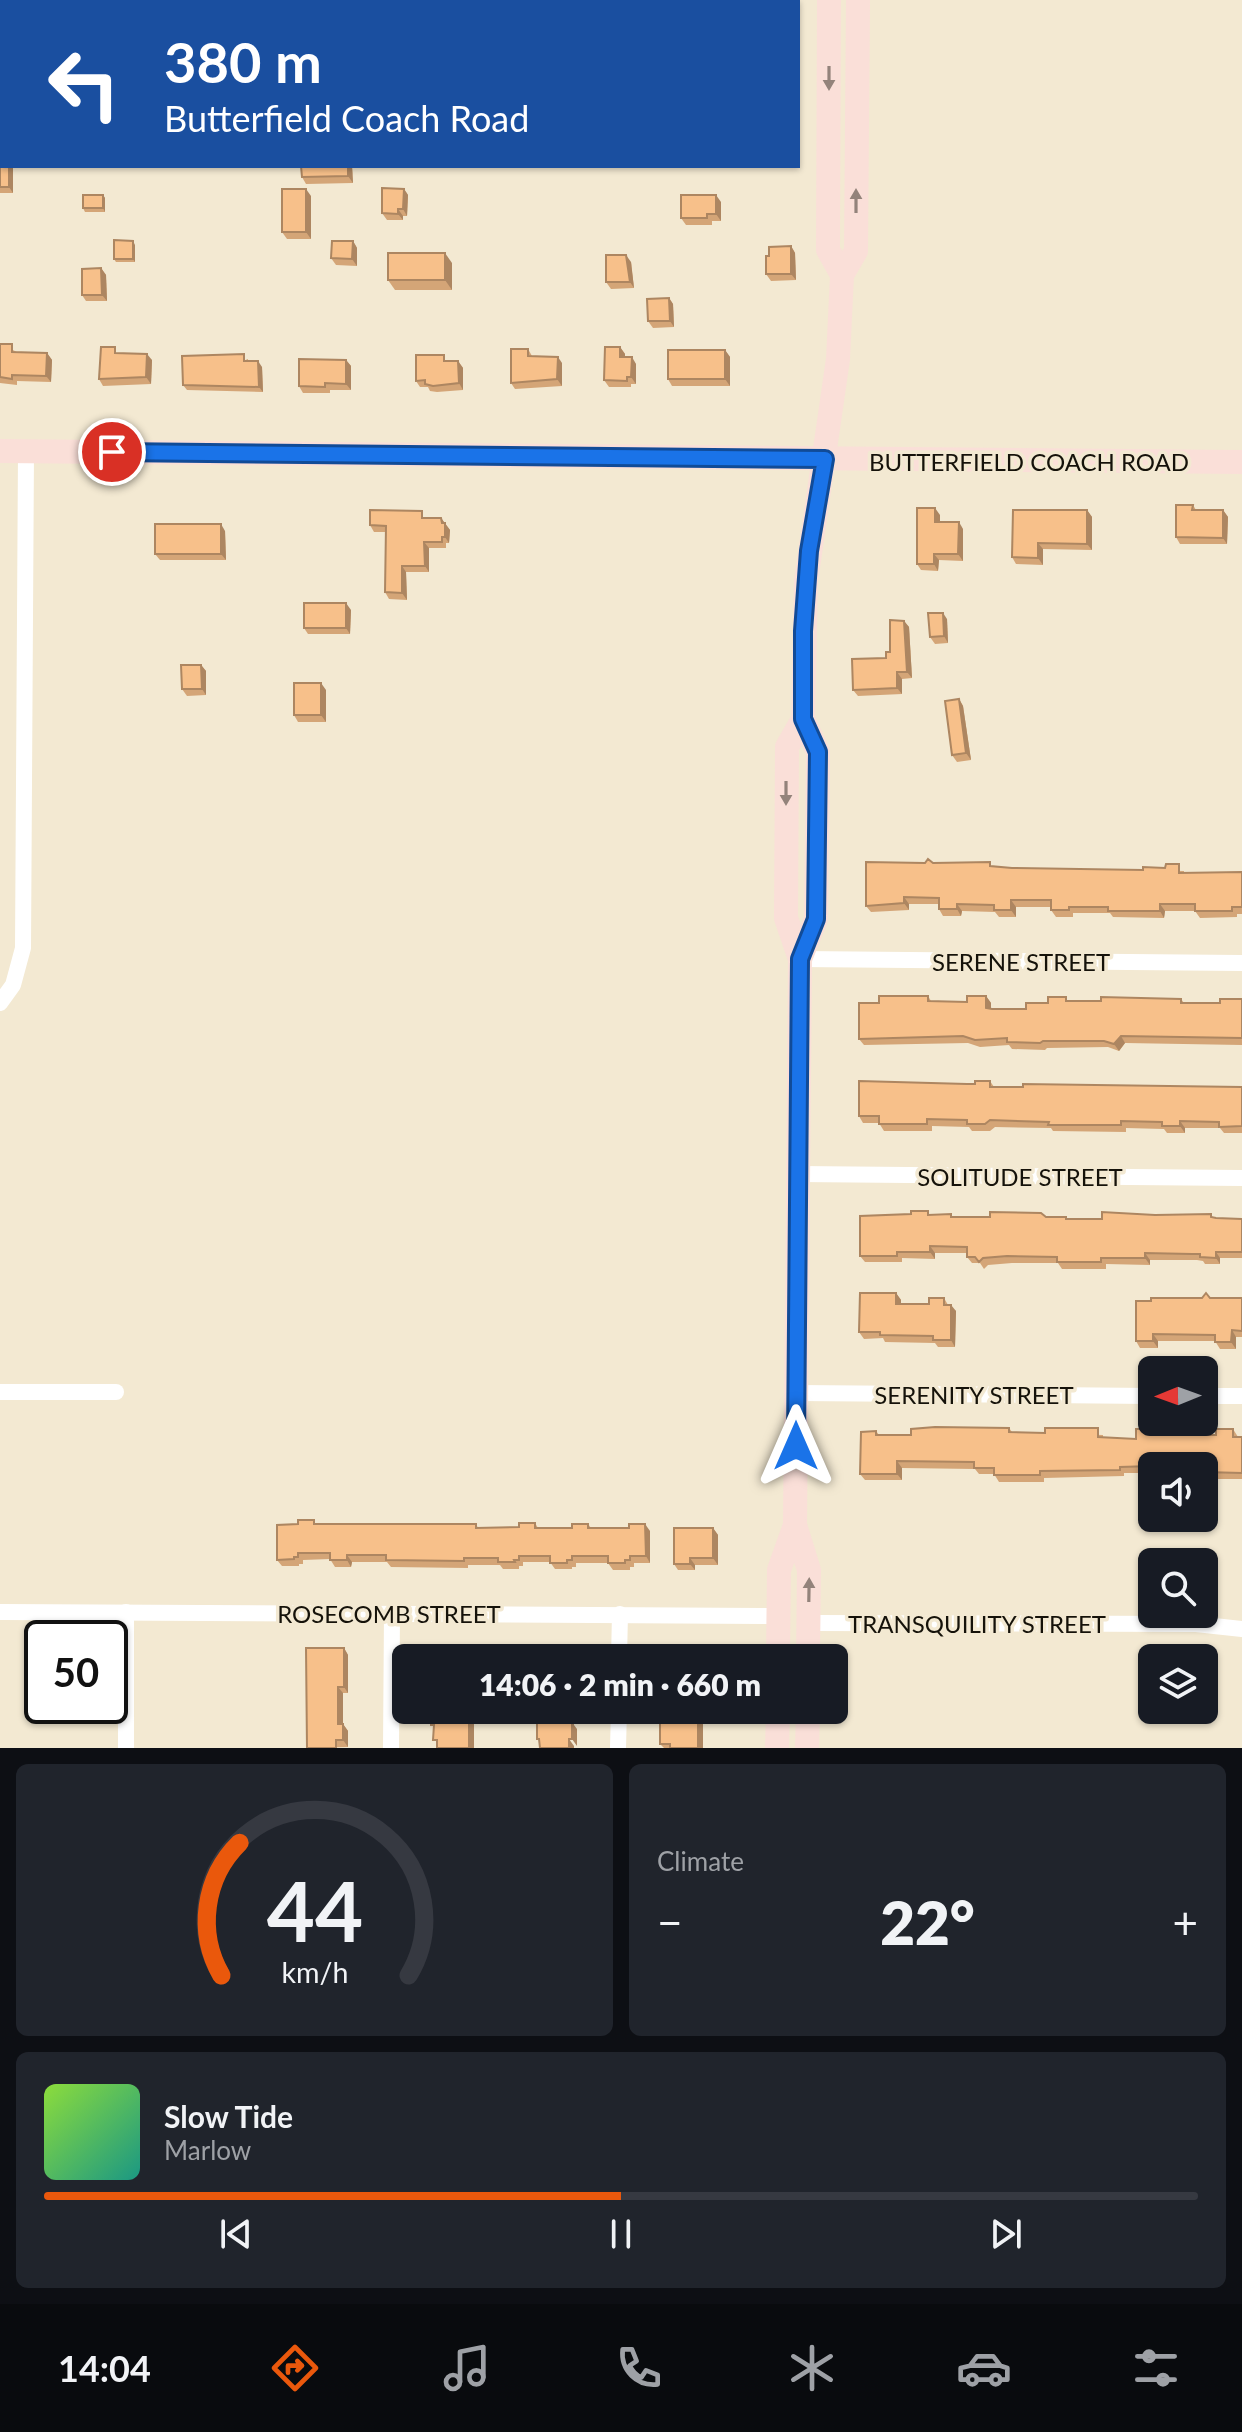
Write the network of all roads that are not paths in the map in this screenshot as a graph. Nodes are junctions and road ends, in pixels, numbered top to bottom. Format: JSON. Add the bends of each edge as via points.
{"nodes":[{"id":1,"x":829,"y":0,"type":"edge"},
{"id":2,"x":858,"y":0,"type":"edge"},
{"id":3,"x":842,"y":275,"type":"junction"},
{"id":4,"x":0,"y":451,"type":"edge"},
{"id":5,"x":26,"y":451,"type":"junction"},
{"id":6,"x":825,"y":459,"type":"junction"},
{"id":7,"x":1242,"y":462,"type":"edge"},
{"id":8,"x":800,"y":959,"type":"junction"},
{"id":9,"x":1242,"y":963,"type":"edge"},
{"id":10,"x":0,"y":1003,"type":"edge"},
{"id":11,"x":798,"y":1174,"type":"junction"},
{"id":12,"x":1242,"y":1178,"type":"edge"},
{"id":13,"x":0,"y":1392,"type":"edge"},
{"id":14,"x":116,"y":1392,"type":"dead end"},
{"id":15,"x":796,"y":1393,"type":"junction"},
{"id":16,"x":1138,"y":1396,"type":"edge"},
{"id":17,"x":1218,"y":1396,"type":"edge"},
{"id":18,"x":1242,"y":1396,"type":"edge"},
{"id":19,"x":795,"y":1525,"type":"junction"},
{"id":20,"x":0,"y":1612,"type":"edge"},
{"id":21,"x":126,"y":1612,"type":"junction"},
{"id":22,"x":392,"y":1612,"type":"junction"},
{"id":23,"x":620,"y":1614,"type":"junction"},
{"id":24,"x":779,"y":1616,"type":"junction"},
{"id":25,"x":809,"y":1623,"type":"junction"},
{"id":26,"x":1242,"y":1629,"type":"edge"},
{"id":27,"x":619,"y":1644,"type":"edge"},
{"id":28,"x":778,"y":1644,"type":"edge"},
{"id":29,"x":808,"y":1644,"type":"edge"},
{"id":30,"x":619,"y":1724,"type":"edge"},
{"id":31,"x":778,"y":1724,"type":"edge"},
{"id":32,"x":808,"y":1724,"type":"edge"},
{"id":33,"x":126,"y":1748,"type":"edge"},
{"id":34,"x":391,"y":1748,"type":"edge"},
{"id":35,"x":618,"y":1748,"type":"edge"},
{"id":36,"x":777,"y":1748,"type":"edge"},
{"id":37,"x":807,"y":1748,"type":"edge"}],
"edges":[{"from":1,"to":3,"type":"main road","one_way":true,"via":[[828,250]]},
{"from":3,"to":2,"type":"main road","one_way":true,"via":[[856,251]]},
{"from":3,"to":6,"type":"main road","via":[[841,336]]},
{"from":4,"to":5,"type":"main road","name":"BUTTERFIELD COACH ROAD"},
{"from":5,"to":6,"type":"main road","name":"BUTTERFIELD COACH ROAD"},
{"from":5,"to":10,"type":"street","via":[[23,948],[13,985]]},
{"from":6,"to":7,"type":"main road","name":"BUTTERFIELD COACH ROAD"},
{"from":6,"to":8,"type":"main road","via":[[806,581],[803,719],[818,752],[816,919]]},
{"from":8,"to":9,"type":"street","name":"SERENE STREET"},
{"from":8,"to":11,"type":"main road"},
{"from":11,"to":12,"type":"street","name":"SOLITUDE STREET"},
{"from":11,"to":15,"type":"main road"},
{"from":13,"to":14,"type":"street"},
{"from":15,"to":16,"type":"street","name":"SERENITY STREET"},
{"from":15,"to":19,"type":"main road"},
{"from":17,"to":18,"type":"street"},
{"from":19,"to":24,"type":"main road","via":[[779,1570]]},
{"from":25,"to":19,"type":"main road","one_way":true,"via":[[809,1570]]},
{"from":20,"to":21,"type":"street","name":"ROSECOMB STREET"},
{"from":21,"to":22,"type":"street","name":"ROSECOMB STREET"},
{"from":21,"to":33,"type":"street"},
{"from":22,"to":23,"type":"street","name":"ROSECOMB STREET"},
{"from":22,"to":34,"type":"street"},
{"from":23,"to":24,"type":"street","name":"ROSECOMB STREET"},
{"from":23,"to":27,"type":"street"},
{"from":24,"to":28,"type":"main road"},
{"from":25,"to":26,"type":"street","name":"TRANSQUILITY STREET","via":[[1196,1624]]},
{"from":25,"to":29,"type":"main road"},
{"from":30,"to":35,"type":"street"},
{"from":31,"to":36,"type":"main road"},
{"from":32,"to":37,"type":"main road"}]}
